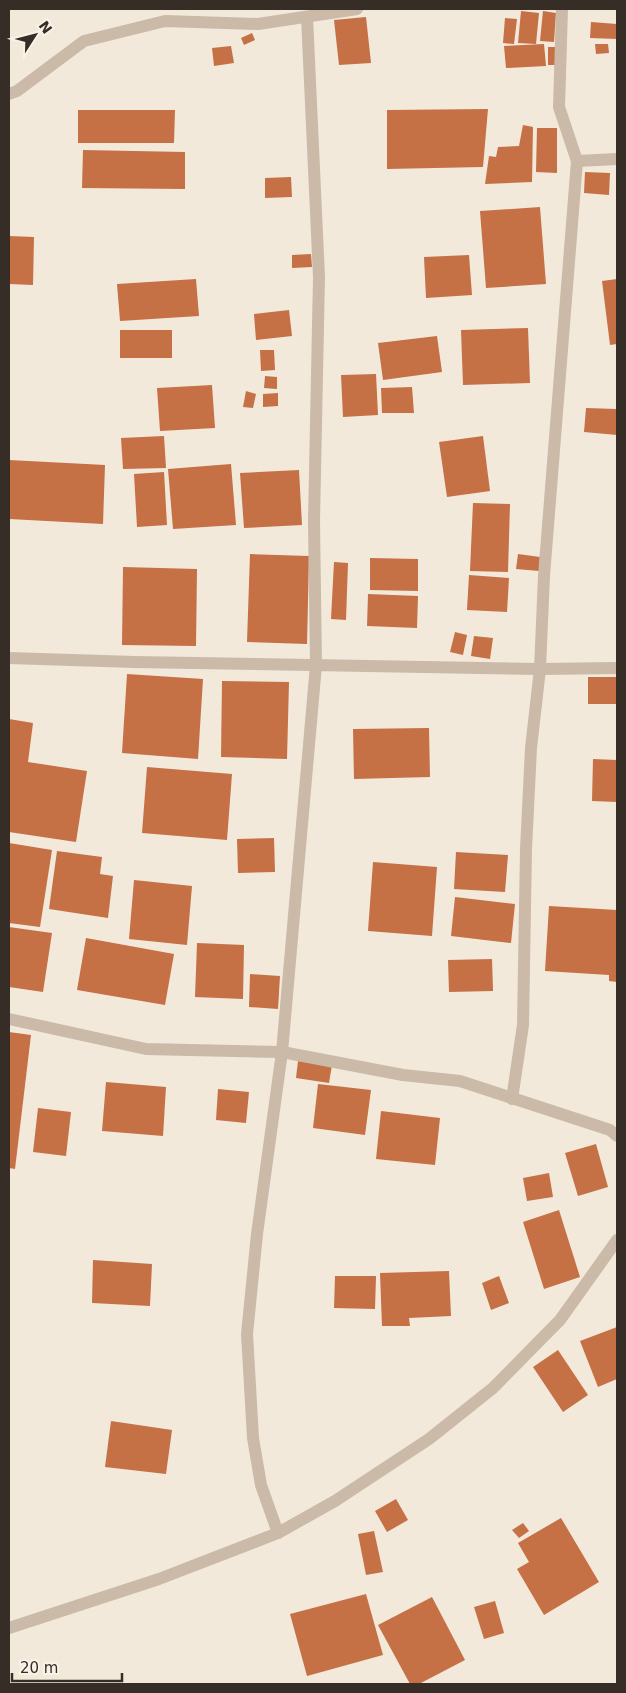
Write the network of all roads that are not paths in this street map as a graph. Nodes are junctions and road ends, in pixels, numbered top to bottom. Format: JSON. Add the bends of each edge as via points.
{"nodes":[{"id":1,"x":357,"y":9,"type":"edge"},
{"id":2,"x":562,"y":9,"type":"edge"},
{"id":3,"x":307,"y":17,"type":"junction"},
{"id":4,"x":9,"y":94,"type":"edge"},
{"id":5,"x":617,"y":159,"type":"edge"},
{"id":6,"x":577,"y":160,"type":"junction"},
{"id":7,"x":9,"y":658,"type":"edge"},
{"id":8,"x":316,"y":665,"type":"junction"},
{"id":9,"x":617,"y":668,"type":"edge"},
{"id":10,"x":540,"y":669,"type":"junction"},
{"id":11,"x":9,"y":1019,"type":"edge"},
{"id":12,"x":282,"y":1052,"type":"junction"},
{"id":13,"x":512,"y":1099,"type":"junction"},
{"id":14,"x":617,"y":1136,"type":"edge"},
{"id":15,"x":617,"y":1240,"type":"edge"},
{"id":16,"x":278,"y":1533,"type":"junction"},
{"id":17,"x":9,"y":1628,"type":"edge"}],
"edges":[{"from":1,"to":3,"type":"street"},
{"from":2,"to":6,"type":"street","via":[[559,107]]},
{"from":3,"to":4,"type":"street","via":[[258,24],[165,21],[84,41]]},
{"from":3,"to":8,"type":"street","via":[[319,277],[314,521]]},
{"from":5,"to":6,"type":"street"},
{"from":6,"to":10,"type":"street","via":[[544,576]]},
{"from":7,"to":8,"type":"street"},
{"from":8,"to":10,"type":"street"},
{"from":8,"to":12,"type":"street"},
{"from":9,"to":10,"type":"street"},
{"from":10,"to":13,"type":"street","via":[[531,748],[526,849],[523,1024]]},
{"from":11,"to":12,"type":"street","via":[[146,1049]]},
{"from":12,"to":13,"type":"street","via":[[403,1075],[460,1081]]},
{"from":12,"to":16,"type":"street","via":[[247,1334],[253,1438],[261,1484]]},
{"from":13,"to":14,"type":"street","via":[[610,1130]]},
{"from":15,"to":16,"type":"street","via":[[560,1320],[493,1388],[429,1439],[335,1501]]},
{"from":16,"to":17,"type":"street","via":[[159,1578]]}]}
